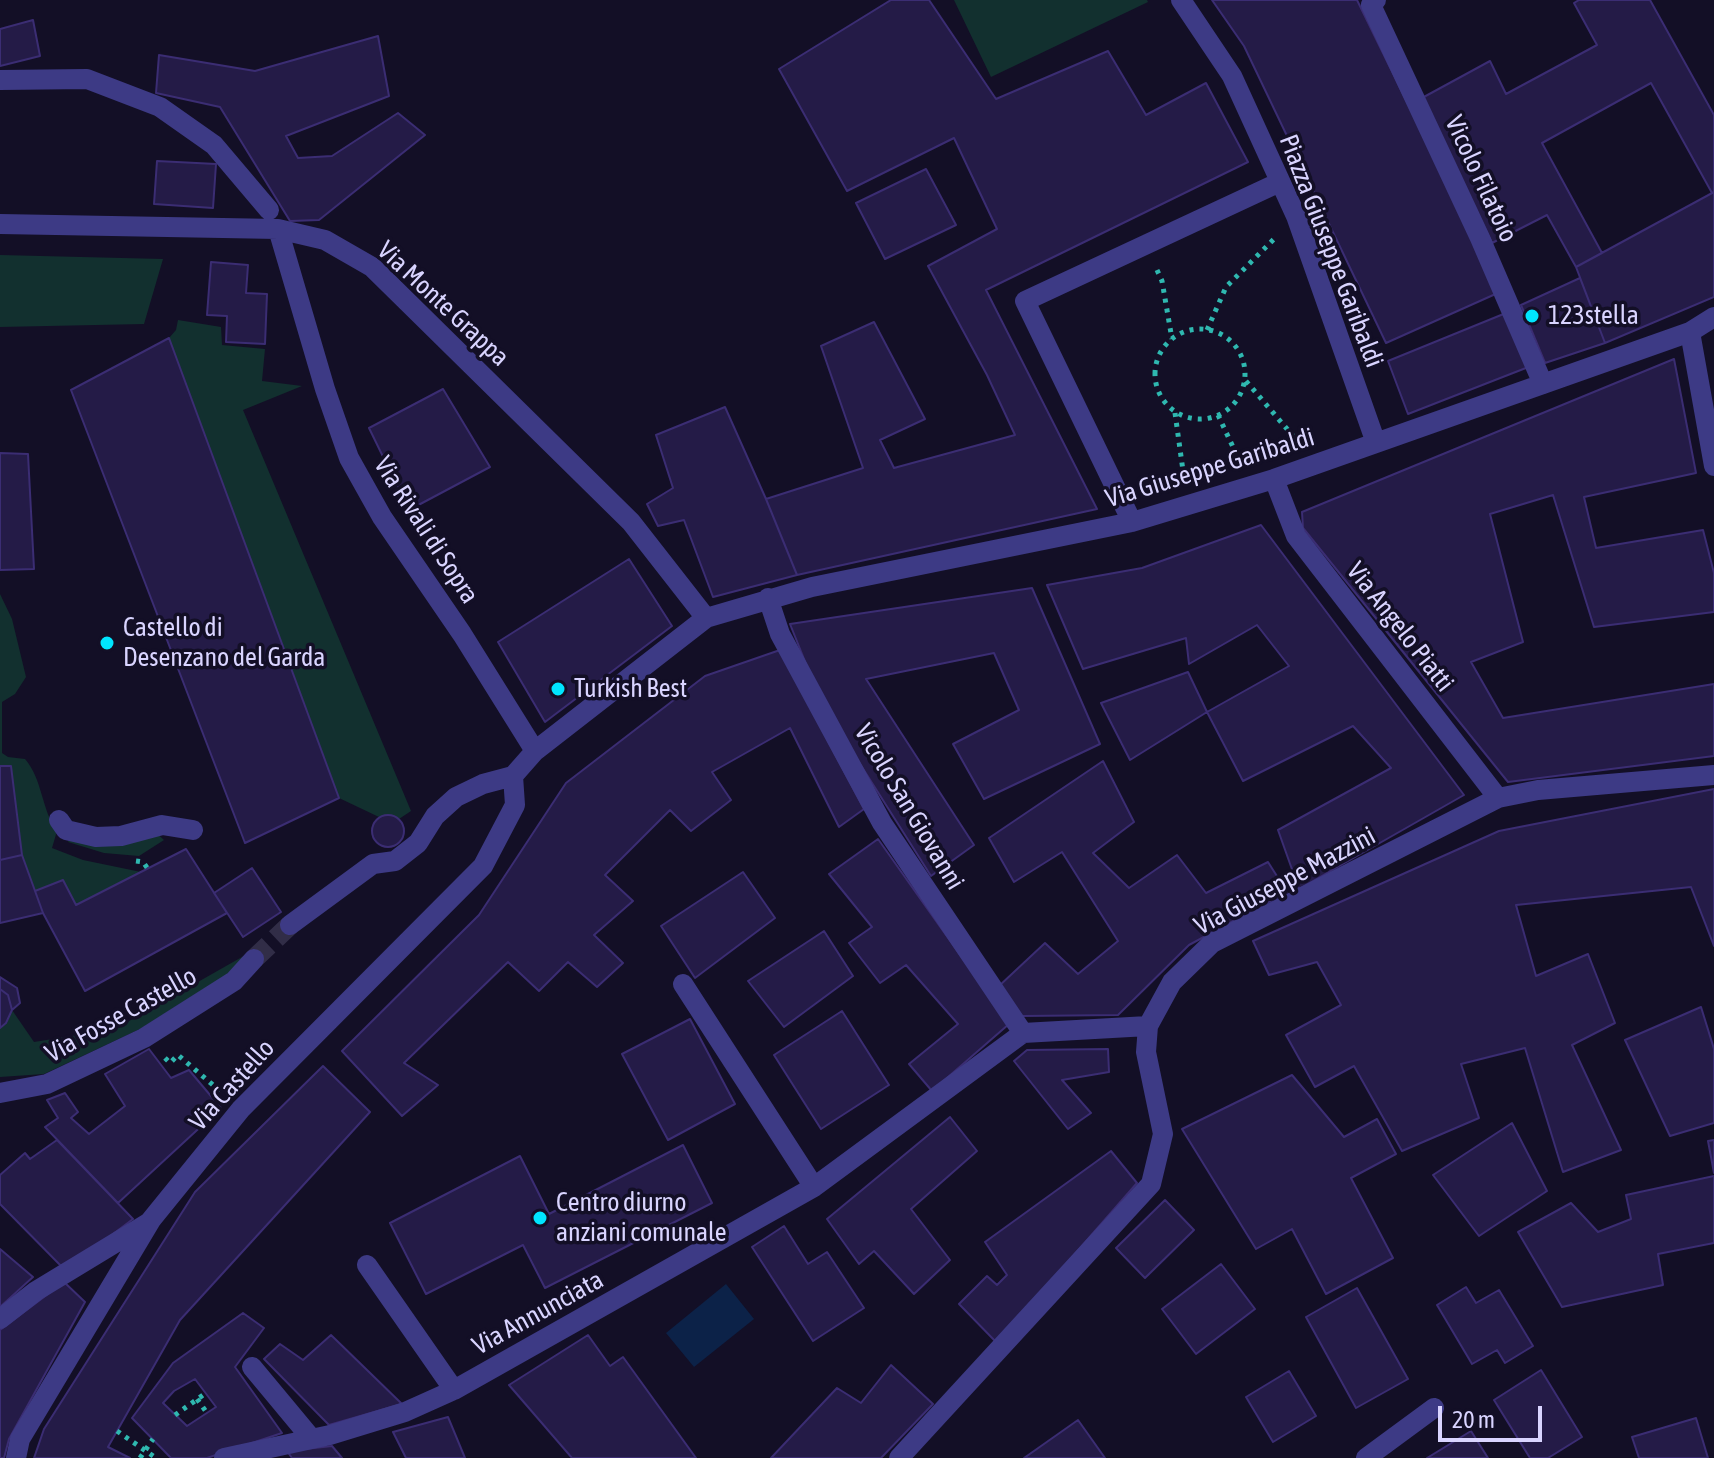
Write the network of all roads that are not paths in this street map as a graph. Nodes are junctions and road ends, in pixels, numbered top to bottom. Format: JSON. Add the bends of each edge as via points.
{"nodes":[{"id":1,"x":1181,"y":0,"type":"edge"},
{"id":2,"x":1376,"y":0,"type":"edge"},
{"id":3,"x":0,"y":80,"type":"edge"},
{"id":4,"x":1280,"y":182,"type":"junction"},
{"id":5,"x":274,"y":219,"type":"junction"},
{"id":6,"x":0,"y":224,"type":"edge"},
{"id":7,"x":1714,"y":317,"type":"edge"},
{"id":8,"x":1690,"y":332,"type":"junction"},
{"id":9,"x":1543,"y":384,"type":"junction"},
{"id":10,"x":1376,"y":443,"type":"junction"},
{"id":11,"x":1714,"y":466,"type":"edge"},
{"id":12,"x":1274,"y":479,"type":"junction"},
{"id":13,"x":1132,"y":522,"type":"junction"},
{"id":14,"x":768,"y":598,"type":"junction"},
{"id":15,"x":706,"y":618,"type":"junction"},
{"id":16,"x":535,"y":751,"type":"junction"},
{"id":17,"x":1714,"y":775,"type":"edge"},
{"id":18,"x":513,"y":776,"type":"junction"},
{"id":19,"x":1498,"y":798,"type":"junction"},
{"id":20,"x":59,"y":820,"type":"dead end"},
{"id":21,"x":193,"y":830,"type":"dead end"},
{"id":22,"x":290,"y":925,"type":"tunnel mouth"},
{"id":23,"x":254,"y":959,"type":"tunnel mouth"},
{"id":24,"x":683,"y":984,"type":"dead end"},
{"id":25,"x":1148,"y":1026,"type":"junction"},
{"id":26,"x":1023,"y":1033,"type":"junction"},
{"id":27,"x":0,"y":1093,"type":"edge"},
{"id":28,"x":814,"y":1187,"type":"junction"},
{"id":29,"x":151,"y":1220,"type":"junction"},
{"id":30,"x":367,"y":1265,"type":"dead end"},
{"id":31,"x":0,"y":1319,"type":"edge"},
{"id":32,"x":252,"y":1367,"type":"dead end"},
{"id":33,"x":454,"y":1390,"type":"junction"},
{"id":34,"x":1434,"y":1408,"type":"dead end"},
{"id":35,"x":311,"y":1438,"type":"junction"},
{"id":36,"x":16,"y":1458,"type":"edge"},
{"id":37,"x":224,"y":1458,"type":"edge"},
{"id":38,"x":899,"y":1458,"type":"edge"},
{"id":39,"x":1366,"y":1458,"type":"edge"}],
"edges":[{"from":1,"to":4,"type":"street","name":"Piazza Giuseppe Garibaldi","via":[[1232,76]]},
{"from":2,"to":9,"type":"street","name":"Vicolo Filatoio","via":[[1371,5]]},
{"from":3,"to":5,"type":"street","via":[[87,79],[160,107],[214,145]]},
{"from":4,"to":10,"type":"street","name":"Piazza Giuseppe Garibaldi"},
{"from":4,"to":13,"type":"street","via":[[1025,301]]},
{"from":5,"to":6,"type":"street","name":"Via Monte Grappa"},
{"from":5,"to":15,"type":"street","name":"Via Monte Grappa","via":[[372,267],[631,522]]},
{"from":5,"to":16,"type":"street","name":"Via Rivali di Sopra","via":[[349,458]]},
{"from":7,"to":8,"type":"street","name":"Via Giuseppe Garibaldi"},
{"from":8,"to":9,"type":"street","name":"Via Giuseppe Garibaldi"},
{"from":8,"to":11,"type":"street"},
{"from":9,"to":10,"type":"street","name":"Via Giuseppe Garibaldi"},
{"from":10,"to":12,"type":"street","name":"Via Giuseppe Garibaldi"},
{"from":12,"to":13,"type":"street","name":"Via Giuseppe Garibaldi"},
{"from":12,"to":19,"type":"street","name":"Via Angelo Piatti","via":[[1296,536]]},
{"from":13,"to":14,"type":"street","name":"Via Giuseppe Garibaldi"},
{"from":14,"to":15,"type":"street","name":"Via Giuseppe Garibaldi"},
{"from":14,"to":26,"type":"street","name":"Vicolo San Giovanni","via":[[780,634],[882,823]]},
{"from":15,"to":16,"type":"street"},
{"from":16,"to":18,"type":"street"},
{"from":17,"to":19,"type":"street","name":"Via Giuseppe Mazzini"},
{"from":18,"to":22,"type":"street","via":[[456,797],[435,816],[418,843],[395,861],[373,864]]},
{"from":18,"to":29,"type":"street","name":"Via Castello","via":[[515,805],[483,866],[241,1109]]},
{"from":19,"to":25,"type":"street","name":"Via Giuseppe Mazzini","via":[[1212,943],[1172,982]]},
{"from":20,"to":21,"type":"street","via":[[66,830],[96,837],[162,825]]},
{"from":23,"to":27,"type":"street","name":"Via Fosse Castello","via":[[234,981],[144,1038],[47,1084]]},
{"from":24,"to":28,"type":"street"},
{"from":25,"to":26,"type":"street"},
{"from":25,"to":38,"type":"street","name":"Via Giuseppe Mazzini","via":[[1146,1052],[1163,1134],[1151,1184]]},
{"from":26,"to":28,"type":"street","name":"Via Annunciata"},
{"from":28,"to":33,"type":"street","name":"Via Annunciata"},
{"from":29,"to":31,"type":"street"},
{"from":29,"to":36,"type":"street","name":"Via Castello","via":[[20,1439]]},
{"from":30,"to":33,"type":"street"},
{"from":32,"to":35,"type":"street"},
{"from":33,"to":35,"type":"street","name":"Via Annunciata","via":[[405,1412]]},
{"from":34,"to":39,"type":"street"},
{"from":35,"to":37,"type":"street","name":"Via Annunciata"}]}
